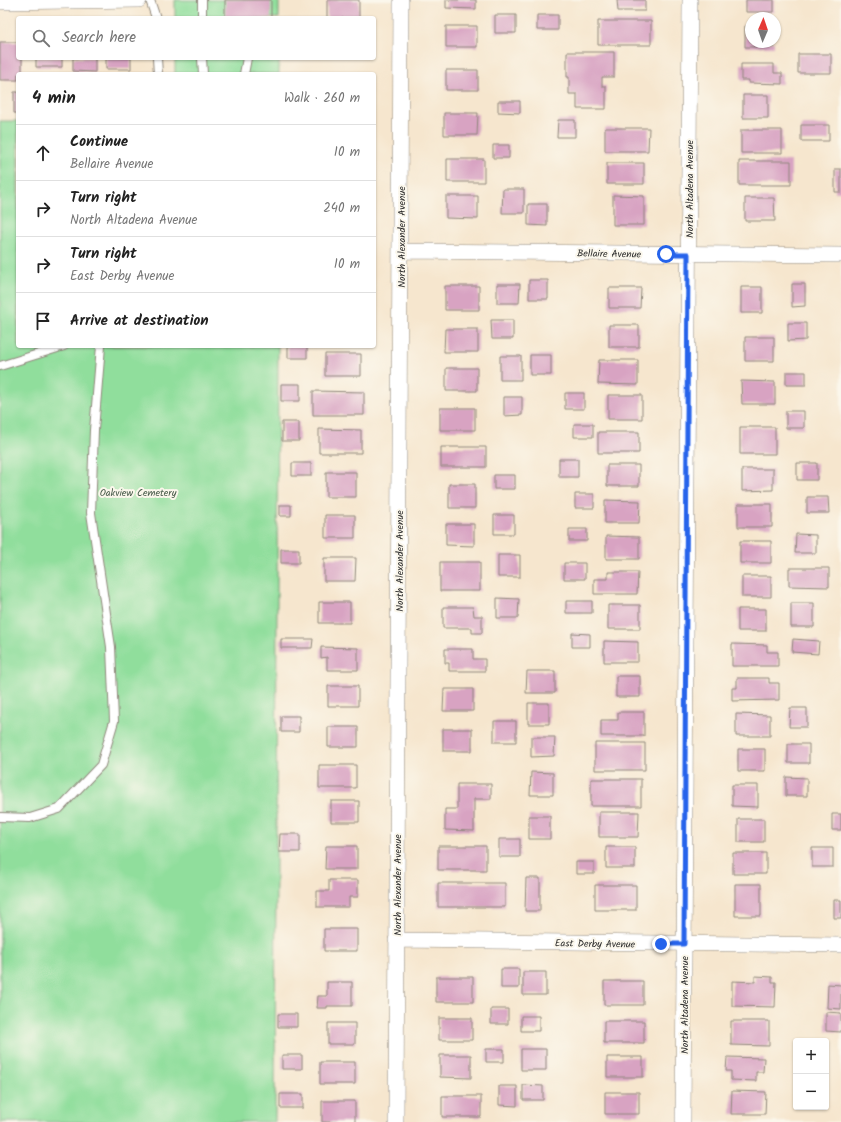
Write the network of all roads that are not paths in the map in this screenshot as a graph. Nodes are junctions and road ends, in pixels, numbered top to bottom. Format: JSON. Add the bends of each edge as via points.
{"nodes":[{"id":1,"x":139,"y":0,"type":"edge"},
{"id":2,"x":150,"y":0,"type":"edge"},
{"id":3,"x":202,"y":0,"type":"edge"},
{"id":4,"x":401,"y":0,"type":"edge"},
{"id":5,"x":690,"y":0,"type":"edge"},
{"id":6,"x":0,"y":2,"type":"edge"},
{"id":7,"x":155,"y":16,"type":"edge"},
{"id":8,"x":202,"y":16,"type":"edge"},
{"id":9,"x":157,"y":60,"type":"edge"},
{"id":10,"x":202,"y":60,"type":"edge"},
{"id":11,"x":247,"y":60,"type":"edge"},
{"id":12,"x":158,"y":72,"type":"edge"},
{"id":13,"x":203,"y":72,"type":"edge"},
{"id":14,"x":244,"y":72,"type":"edge"},
{"id":15,"x":401,"y":251,"type":"junction"},
{"id":16,"x":688,"y":254,"type":"junction"},
{"id":17,"x":841,"y":255,"type":"edge"},
{"id":18,"x":58,"y":348,"type":"edge"},
{"id":19,"x":102,"y":348,"type":"edge"},
{"id":20,"x":0,"y":366,"type":"edge"},
{"id":21,"x":0,"y":817,"type":"edge"},
{"id":22,"x":396,"y":940,"type":"junction"},
{"id":23,"x":684,"y":944,"type":"junction"},
{"id":24,"x":841,"y":945,"type":"edge"},
{"id":25,"x":396,"y":1122,"type":"edge"},
{"id":26,"x":683,"y":1122,"type":"edge"}],
"edges":[{"from":1,"to":6,"type":"street"},
{"from":2,"to":7,"type":"lane"},
{"from":3,"to":8,"type":"lane"},
{"from":4,"to":15,"type":"street","name":"North Alexander Avenue"},
{"from":5,"to":16,"type":"street","name":"North Altadena Avenue"},
{"from":9,"to":12,"type":"lane"},
{"from":10,"to":13,"type":"lane"},
{"from":11,"to":14,"type":"lane"},
{"from":15,"to":16,"type":"street","name":"Bellaire Avenue"},
{"from":15,"to":22,"type":"street","name":"North Alexander Avenue"},
{"from":16,"to":17,"type":"street","name":"Bellaire Avenue"},
{"from":16,"to":23,"type":"street","name":"North Altadena Avenue"},
{"from":18,"to":20,"type":"lane"},
{"from":19,"to":21,"type":"lane","via":[[94,430],[91,513],[111,647],[114,721],[101,765],[59,809],[30,818]]},
{"from":22,"to":23,"type":"street","name":"East Derby Avenue"},
{"from":22,"to":25,"type":"street","name":"North Alexander Avenue"},
{"from":23,"to":24,"type":"street","name":"East Derby Avenue"},
{"from":23,"to":26,"type":"street","name":"North Altadena Avenue"}]}
